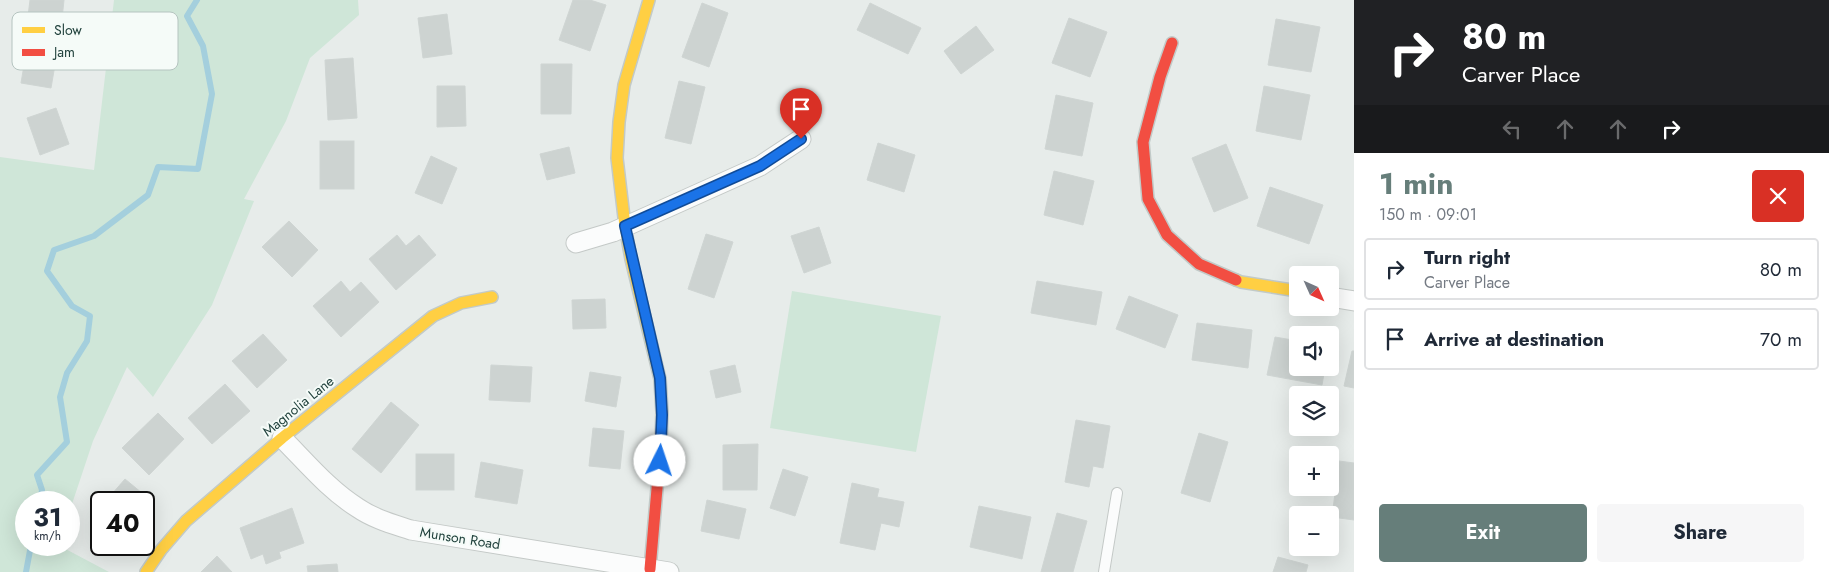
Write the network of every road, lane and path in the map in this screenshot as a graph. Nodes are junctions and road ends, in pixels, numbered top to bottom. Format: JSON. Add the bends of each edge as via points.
{"nodes":[{"id":1,"x":650,"y":0,"type":"edge"},
{"id":2,"x":1172,"y":43,"type":"dead end"},
{"id":3,"x":801,"y":139,"type":"dead end"},
{"id":4,"x":625,"y":226,"type":"junction"},
{"id":5,"x":576,"y":243,"type":"dead end"},
{"id":6,"x":1289,"y":290,"type":"edge"},
{"id":7,"x":492,"y":297,"type":"dead end"},
{"id":8,"x":1339,"y":298,"type":"edge"},
{"id":9,"x":1354,"y":301,"type":"edge"},
{"id":10,"x":282,"y":438,"type":"junction"},
{"id":11,"x":1117,"y":493,"type":"dead end"},
{"id":12,"x":650,"y":569,"type":"junction"},
{"id":13,"x":146,"y":572,"type":"edge"},
{"id":14,"x":669,"y":572,"type":"edge"},
{"id":15,"x":1104,"y":572,"type":"edge"}],
"edges":[{"from":1,"to":4,"type":"street","via":[[624,85],[618,122],[617,158]]},
{"from":2,"to":6,"type":"street","via":[[1144,142],[1148,199],[1167,235],[1199,264],[1241,282]]},
{"from":3,"to":4,"type":"street","via":[[760,166]]},
{"from":4,"to":5,"type":"street"},
{"from":4,"to":12,"type":"street","via":[[660,378],[662,443]]},
{"from":7,"to":10,"type":"street","name":"Magnolia Lane","via":[[454,304],[433,316]]},
{"from":8,"to":9,"type":"street"},
{"from":10,"to":12,"type":"street","name":"Munson Road","via":[[335,492],[358,509],[384,521],[411,530]]},
{"from":10,"to":13,"type":"street","name":"Magnolia Lane","via":[[186,521]]},
{"from":11,"to":15,"type":"lane"},
{"from":12,"to":14,"type":"street","name":"Munson Road"}]}
